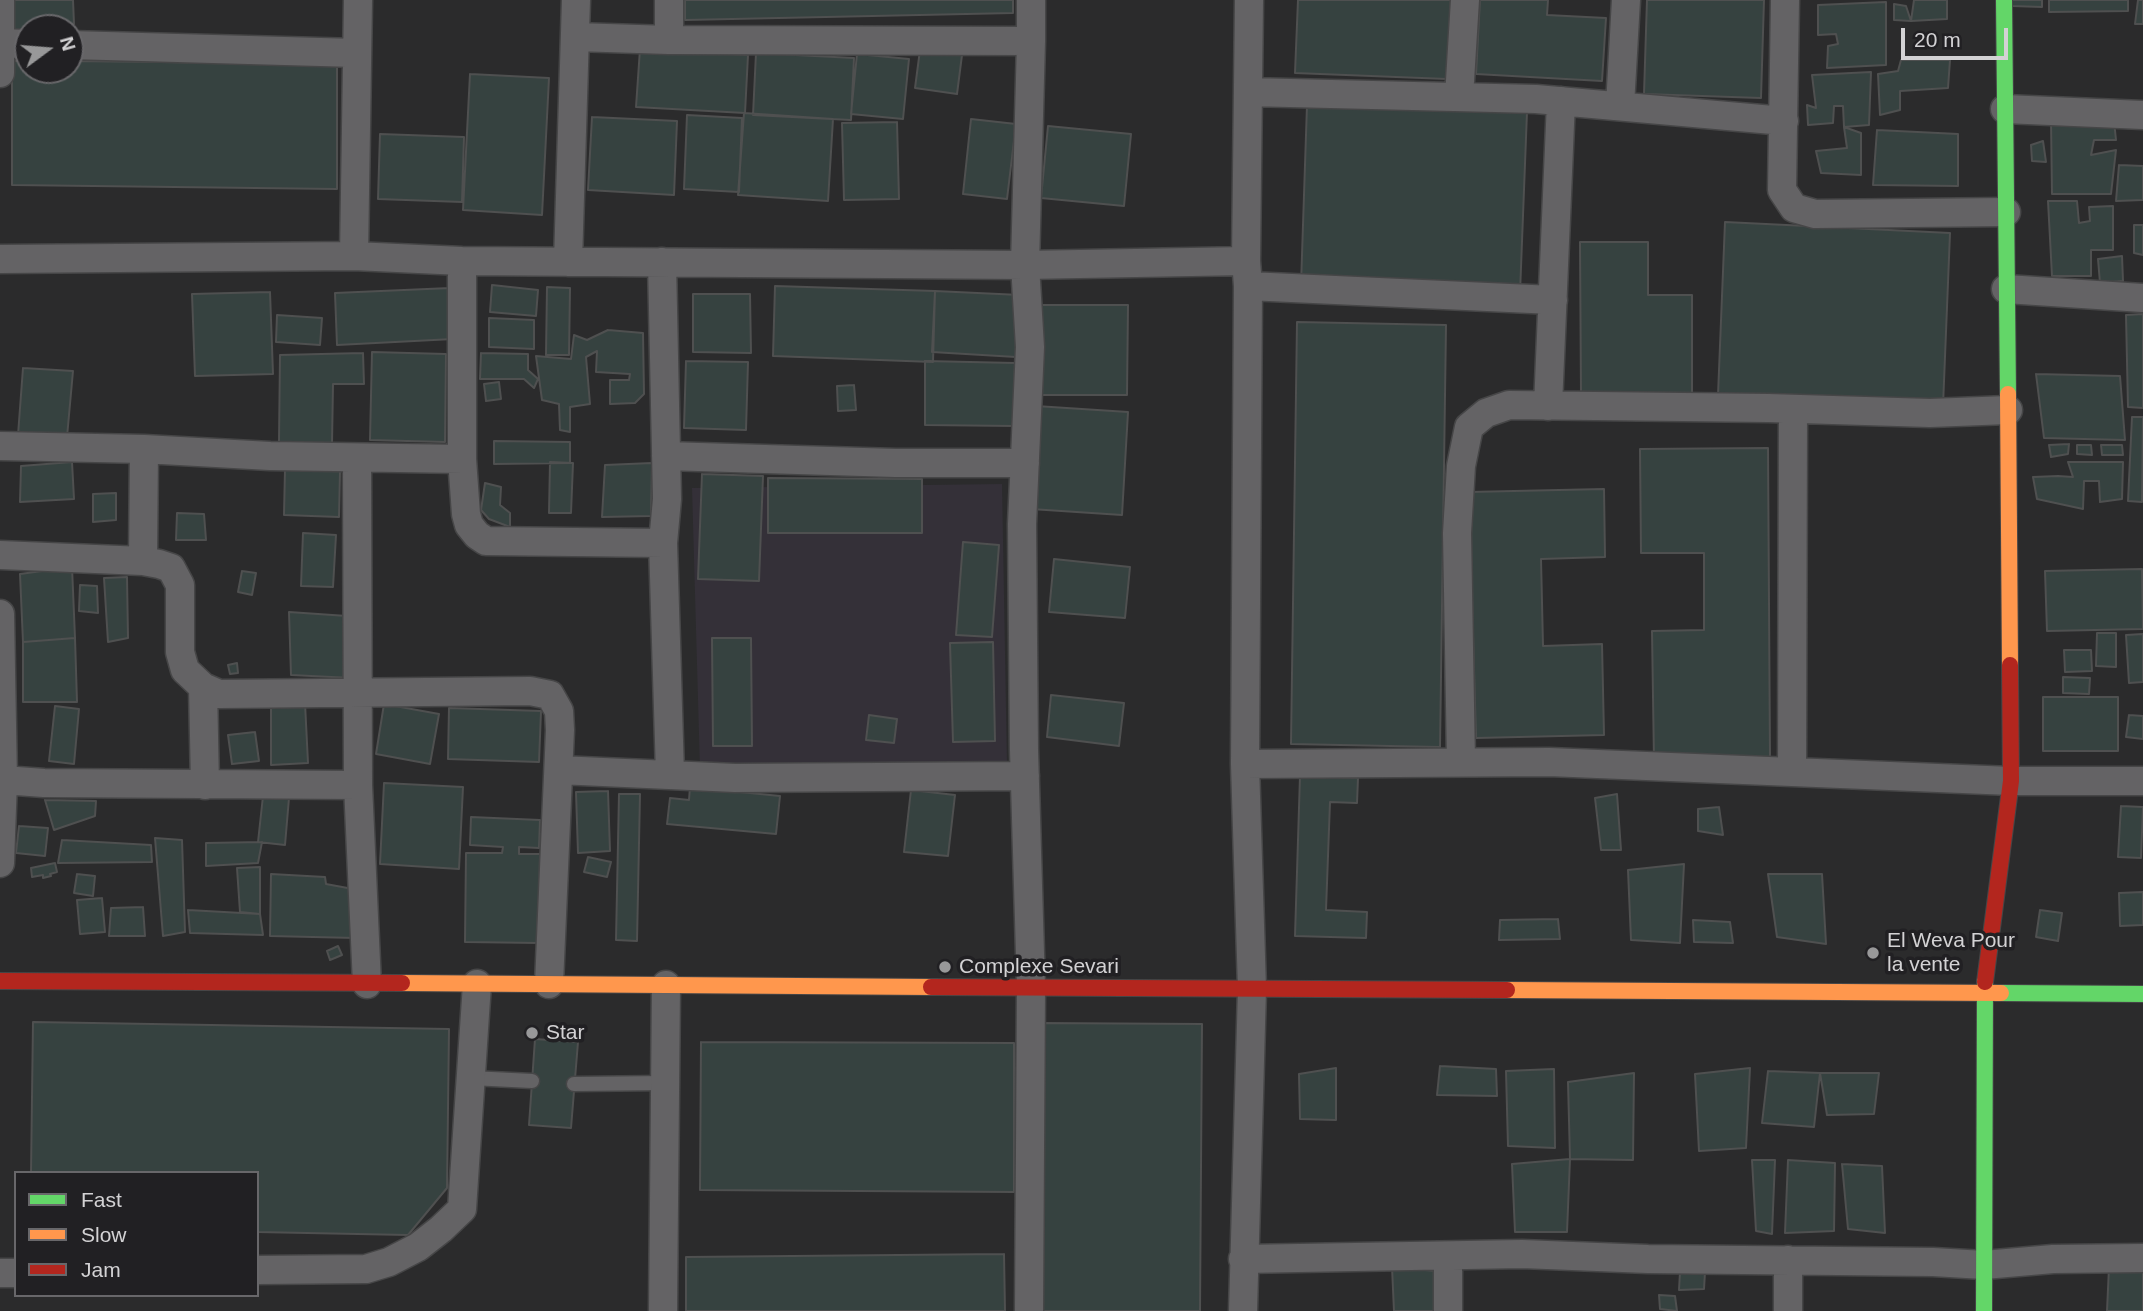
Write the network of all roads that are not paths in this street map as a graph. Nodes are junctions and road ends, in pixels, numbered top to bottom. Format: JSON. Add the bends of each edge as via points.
{"nodes":[{"id":1,"x":0,"y":0,"type":"edge"},
{"id":2,"x":358,"y":0,"type":"edge"},
{"id":3,"x":576,"y":0,"type":"edge"},
{"id":4,"x":669,"y":0,"type":"edge"},
{"id":5,"x":1031,"y":0,"type":"edge"},
{"id":6,"x":1249,"y":0,"type":"edge"},
{"id":7,"x":1465,"y":0,"type":"edge"},
{"id":8,"x":1626,"y":0,"type":"edge"},
{"id":9,"x":1784,"y":0,"type":"edge"},
{"id":10,"x":2004,"y":0,"type":"edge"},
{"id":11,"x":576,"y":37,"type":"junction"},
{"id":12,"x":669,"y":40,"type":"junction"},
{"id":13,"x":1031,"y":41,"type":"junction"},
{"id":14,"x":0,"y":43,"type":"edge"},
{"id":15,"x":84,"y":45,"type":"edge"},
{"id":16,"x":356,"y":53,"type":"junction"},
{"id":17,"x":0,"y":74,"type":"edge"},
{"id":18,"x":1249,"y":92,"type":"junction"},
{"id":19,"x":1459,"y":97,"type":"junction"},
{"id":20,"x":1561,"y":101,"type":"junction"},
{"id":21,"x":1620,"y":106,"type":"junction"},
{"id":22,"x":2005,"y":109,"type":"junction"},
{"id":23,"x":2143,"y":115,"type":"edge"},
{"id":24,"x":1784,"y":121,"type":"junction"},
{"id":25,"x":2006,"y":212,"type":"junction"},
{"id":26,"x":354,"y":256,"type":"junction"},
{"id":27,"x":0,"y":259,"type":"edge"},
{"id":28,"x":462,"y":261,"type":"junction"},
{"id":29,"x":568,"y":262,"type":"junction"},
{"id":30,"x":662,"y":262,"type":"junction"},
{"id":31,"x":1025,"y":265,"type":"junction"},
{"id":32,"x":1247,"y":273,"type":"junction"},
{"id":33,"x":2006,"y":289,"type":"junction"},
{"id":34,"x":2143,"y":298,"type":"edge"},
{"id":35,"x":1553,"y":300,"type":"junction"},
{"id":36,"x":1548,"y":406,"type":"junction"},
{"id":37,"x":1793,"y":409,"type":"junction"},
{"id":38,"x":2008,"y":410,"type":"junction"},
{"id":39,"x":0,"y":446,"type":"edge"},
{"id":40,"x":144,"y":449,"type":"junction"},
{"id":41,"x":666,"y":456,"type":"junction"},
{"id":42,"x":356,"y":458,"type":"junction"},
{"id":43,"x":462,"y":459,"type":"junction"},
{"id":44,"x":1025,"y":463,"type":"junction"},
{"id":45,"x":663,"y":543,"type":"junction"},
{"id":46,"x":0,"y":555,"type":"edge"},
{"id":47,"x":143,"y":561,"type":"junction"},
{"id":48,"x":0,"y":614,"type":"edge"},
{"id":49,"x":203,"y":687,"type":"junction"},
{"id":50,"x":356,"y":692,"type":"junction"},
{"id":51,"x":1461,"y":762,"type":"junction"},
{"id":52,"x":1245,"y":764,"type":"junction"},
{"id":53,"x":559,"y":770,"type":"junction"},
{"id":54,"x":1792,"y":772,"type":"junction"},
{"id":55,"x":670,"y":774,"type":"junction"},
{"id":56,"x":1025,"y":776,"type":"junction"},
{"id":57,"x":3,"y":780,"type":"junction"},
{"id":58,"x":2143,"y":781,"type":"edge"},
{"id":59,"x":2011,"y":782,"type":"junction"},
{"id":60,"x":205,"y":785,"type":"junction"},
{"id":61,"x":358,"y":785,"type":"junction"},
{"id":62,"x":0,"y":863,"type":"edge"},
{"id":63,"x":0,"y":981,"type":"edge"},
{"id":64,"x":367,"y":984,"type":"junction"},
{"id":65,"x":477,"y":984,"type":"junction"},
{"id":66,"x":549,"y":984,"type":"junction"},
{"id":67,"x":666,"y":985,"type":"junction"},
{"id":68,"x":1031,"y":987,"type":"junction"},
{"id":69,"x":1252,"y":989,"type":"junction"},
{"id":70,"x":1984,"y":993,"type":"junction"},
{"id":71,"x":2143,"y":994,"type":"edge"},
{"id":72,"x":471,"y":1078,"type":"junction"},
{"id":73,"x":532,"y":1081,"type":"dead end"},
{"id":74,"x":665,"y":1083,"type":"junction"},
{"id":75,"x":574,"y":1084,"type":"dead end"},
{"id":76,"x":1448,"y":1256,"type":"junction"},
{"id":77,"x":2143,"y":1258,"type":"edge"},
{"id":78,"x":1243,"y":1259,"type":"junction"},
{"id":79,"x":1788,"y":1260,"type":"junction"},
{"id":80,"x":1984,"y":1265,"type":"junction"},
{"id":81,"x":259,"y":1270,"type":"edge"},
{"id":82,"x":663,"y":1311,"type":"edge"},
{"id":83,"x":1029,"y":1311,"type":"edge"},
{"id":84,"x":1243,"y":1311,"type":"edge"},
{"id":85,"x":1448,"y":1311,"type":"edge"},
{"id":86,"x":1788,"y":1311,"type":"edge"},
{"id":87,"x":1984,"y":1311,"type":"edge"}],
"edges":[{"from":1,"to":14,"type":"street"},
{"from":2,"to":16,"type":"street"},
{"from":3,"to":11,"type":"street"},
{"from":4,"to":12,"type":"street"},
{"from":5,"to":13,"type":"street"},
{"from":6,"to":18,"type":"street"},
{"from":7,"to":19,"type":"street"},
{"from":8,"to":21,"type":"street"},
{"from":9,"to":24,"type":"street"},
{"from":10,"to":22,"type":"main road"},
{"from":11,"to":12,"type":"street"},
{"from":11,"to":29,"type":"street"},
{"from":12,"to":13,"type":"street"},
{"from":13,"to":31,"type":"street"},
{"from":14,"to":17,"type":"street"},
{"from":15,"to":16,"type":"street"},
{"from":16,"to":26,"type":"street"},
{"from":18,"to":19,"type":"street"},
{"from":18,"to":32,"type":"street"},
{"from":19,"to":20,"type":"street"},
{"from":20,"to":21,"type":"street"},
{"from":20,"to":35,"type":"street"},
{"from":21,"to":24,"type":"street"},
{"from":22,"to":23,"type":"street"},
{"from":22,"to":25,"type":"main road"},
{"from":24,"to":25,"type":"street","via":[[1782,190],[1794,208],[1815,214]]},
{"from":25,"to":33,"type":"main road"},
{"from":26,"to":27,"type":"street"},
{"from":26,"to":28,"type":"street"},
{"from":28,"to":29,"type":"street"},
{"from":28,"to":43,"type":"street"},
{"from":29,"to":30,"type":"street"},
{"from":30,"to":31,"type":"street"},
{"from":30,"to":41,"type":"street"},
{"from":31,"to":32,"type":"street"},
{"from":31,"to":44,"type":"street","via":[[1030,347]]},
{"from":32,"to":35,"type":"street"},
{"from":32,"to":52,"type":"street"},
{"from":33,"to":34,"type":"street"},
{"from":33,"to":38,"type":"main road"},
{"from":35,"to":36,"type":"street"},
{"from":36,"to":37,"type":"street"},
{"from":36,"to":51,"type":"street","via":[[1509,405],[1486,412],[1469,427],[1461,466],[1457,533]]},
{"from":37,"to":38,"type":"street"},
{"from":37,"to":54,"type":"street"},
{"from":38,"to":59,"type":"main road"},
{"from":39,"to":40,"type":"street"},
{"from":40,"to":42,"type":"street"},
{"from":40,"to":47,"type":"street"},
{"from":41,"to":44,"type":"street"},
{"from":41,"to":45,"type":"street"},
{"from":42,"to":43,"type":"street"},
{"from":42,"to":50,"type":"street"},
{"from":43,"to":45,"type":"street","via":[[469,525],[486,541]]},
{"from":44,"to":56,"type":"street"},
{"from":45,"to":55,"type":"street"},
{"from":46,"to":47,"type":"street"},
{"from":47,"to":49,"type":"street","via":[[170,568],[180,585],[180,652],[185,670]]},
{"from":48,"to":57,"type":"street"},
{"from":49,"to":50,"type":"street","via":[[219,694]]},
{"from":49,"to":60,"type":"street"},
{"from":50,"to":53,"type":"street","via":[[530,691],[550,695],[559,711]]},
{"from":50,"to":61,"type":"street"},
{"from":51,"to":52,"type":"street"},
{"from":51,"to":54,"type":"street"},
{"from":52,"to":69,"type":"street"},
{"from":53,"to":55,"type":"street"},
{"from":53,"to":66,"type":"street"},
{"from":54,"to":59,"type":"street"},
{"from":55,"to":56,"type":"street","via":[[735,778]]},
{"from":56,"to":68,"type":"street"},
{"from":57,"to":60,"type":"street"},
{"from":57,"to":62,"type":"street"},
{"from":58,"to":59,"type":"street"},
{"from":59,"to":70,"type":"main road"},
{"from":60,"to":61,"type":"street"},
{"from":61,"to":64,"type":"street"},
{"from":63,"to":64,"type":"main road"},
{"from":64,"to":65,"type":"main road"},
{"from":65,"to":66,"type":"main road"},
{"from":65,"to":72,"type":"street"},
{"from":66,"to":67,"type":"main road"},
{"from":67,"to":68,"type":"main road"},
{"from":67,"to":74,"type":"street"},
{"from":68,"to":69,"type":"main road"},
{"from":68,"to":83,"type":"street"},
{"from":69,"to":70,"type":"main road"},
{"from":69,"to":78,"type":"street"},
{"from":70,"to":71,"type":"main road"},
{"from":70,"to":80,"type":"main road"},
{"from":72,"to":73,"type":"lane"},
{"from":72,"to":81,"type":"street","via":[[462,1209],[442,1229],[418,1247],[366,1269]]},
{"from":74,"to":75,"type":"lane"},
{"from":74,"to":82,"type":"street"},
{"from":76,"to":78,"type":"street"},
{"from":76,"to":79,"type":"street"},
{"from":76,"to":85,"type":"street"},
{"from":77,"to":80,"type":"street"},
{"from":78,"to":84,"type":"street"},
{"from":79,"to":80,"type":"street"},
{"from":79,"to":86,"type":"street"},
{"from":80,"to":87,"type":"main road"}]}
